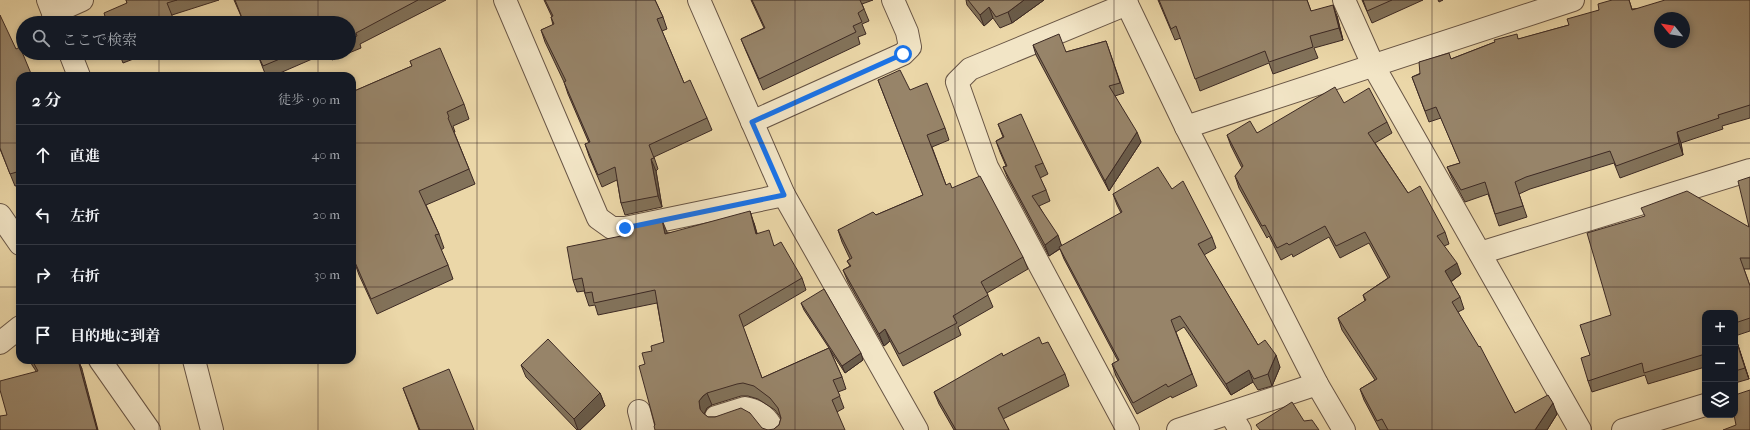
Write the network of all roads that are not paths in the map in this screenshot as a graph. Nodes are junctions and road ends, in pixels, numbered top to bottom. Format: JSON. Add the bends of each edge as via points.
{"nodes":[{"id":1,"x":82,"y":0,"type":"edge"},
{"id":2,"x":505,"y":0,"type":"edge"},
{"id":3,"x":700,"y":0,"type":"edge"},
{"id":4,"x":893,"y":0,"type":"edge"},
{"id":5,"x":1344,"y":0,"type":"edge"},
{"id":6,"x":1573,"y":0,"type":"edge"},
{"id":7,"x":1126,"y":2,"type":"edge"},
{"id":8,"x":53,"y":12,"type":"edge"},
{"id":9,"x":73,"y":60,"type":"edge"},
{"id":10,"x":1373,"y":65,"type":"junction"},
{"id":11,"x":77,"y":72,"type":"edge"},
{"id":12,"x":752,"y":122,"type":"junction"},
{"id":13,"x":1186,"y":128,"type":"junction"},
{"id":14,"x":1750,"y":170,"type":"edge"},
{"id":15,"x":784,"y":195,"type":"junction"},
{"id":16,"x":0,"y":215,"type":"edge"},
{"id":17,"x":16,"y":238,"type":"edge"},
{"id":18,"x":1480,"y":253,"type":"junction"},
{"id":19,"x":16,"y":330,"type":"edge"},
{"id":20,"x":0,"y":343,"type":"edge"},
{"id":21,"x":103,"y":364,"type":"edge"},
{"id":22,"x":195,"y":364,"type":"edge"},
{"id":23,"x":1317,"y":384,"type":"junction"},
{"id":24,"x":1702,"y":406,"type":"edge"},
{"id":25,"x":716,"y":418,"type":"edge"},
{"id":26,"x":1235,"y":421,"type":"edge"},
{"id":27,"x":149,"y":430,"type":"edge"},
{"id":28,"x":212,"y":430,"type":"edge"},
{"id":29,"x":773,"y":430,"type":"edge"},
{"id":30,"x":916,"y":430,"type":"edge"},
{"id":31,"x":1128,"y":430,"type":"edge"},
{"id":32,"x":1178,"y":430,"type":"edge"},
{"id":33,"x":1344,"y":430,"type":"edge"},
{"id":34,"x":1580,"y":430,"type":"edge"},
{"id":35,"x":1623,"y":430,"type":"edge"}],
"edges":[{"from":1,"to":8,"type":"street"},
{"from":2,"to":15,"type":"street","via":[[598,218],[612,228],[625,228]]},
{"from":3,"to":12,"type":"street"},
{"from":4,"to":12,"type":"street","via":[[907,32],[910,47],[903,54]]},
{"from":5,"to":10,"type":"street"},
{"from":6,"to":10,"type":"street"},
{"from":7,"to":13,"type":"street"},
{"from":7,"to":31,"type":"street","via":[[970,69],[957,82],[987,167]]},
{"from":9,"to":11,"type":"street"},
{"from":10,"to":13,"type":"street"},
{"from":10,"to":18,"type":"street"},
{"from":12,"to":15,"type":"street"},
{"from":13,"to":23,"type":"street"},
{"from":14,"to":18,"type":"street"},
{"from":15,"to":30,"type":"street"},
{"from":16,"to":17,"type":"street"},
{"from":18,"to":34,"type":"street"},
{"from":19,"to":20,"type":"street"},
{"from":21,"to":27,"type":"street"},
{"from":22,"to":28,"type":"street"},
{"from":23,"to":26,"type":"street"},
{"from":23,"to":33,"type":"street"},
{"from":24,"to":35,"type":"street"},
{"from":25,"to":29,"type":"street","via":[[749,408],[770,421]]},
{"from":26,"to":32,"type":"street"}]}
